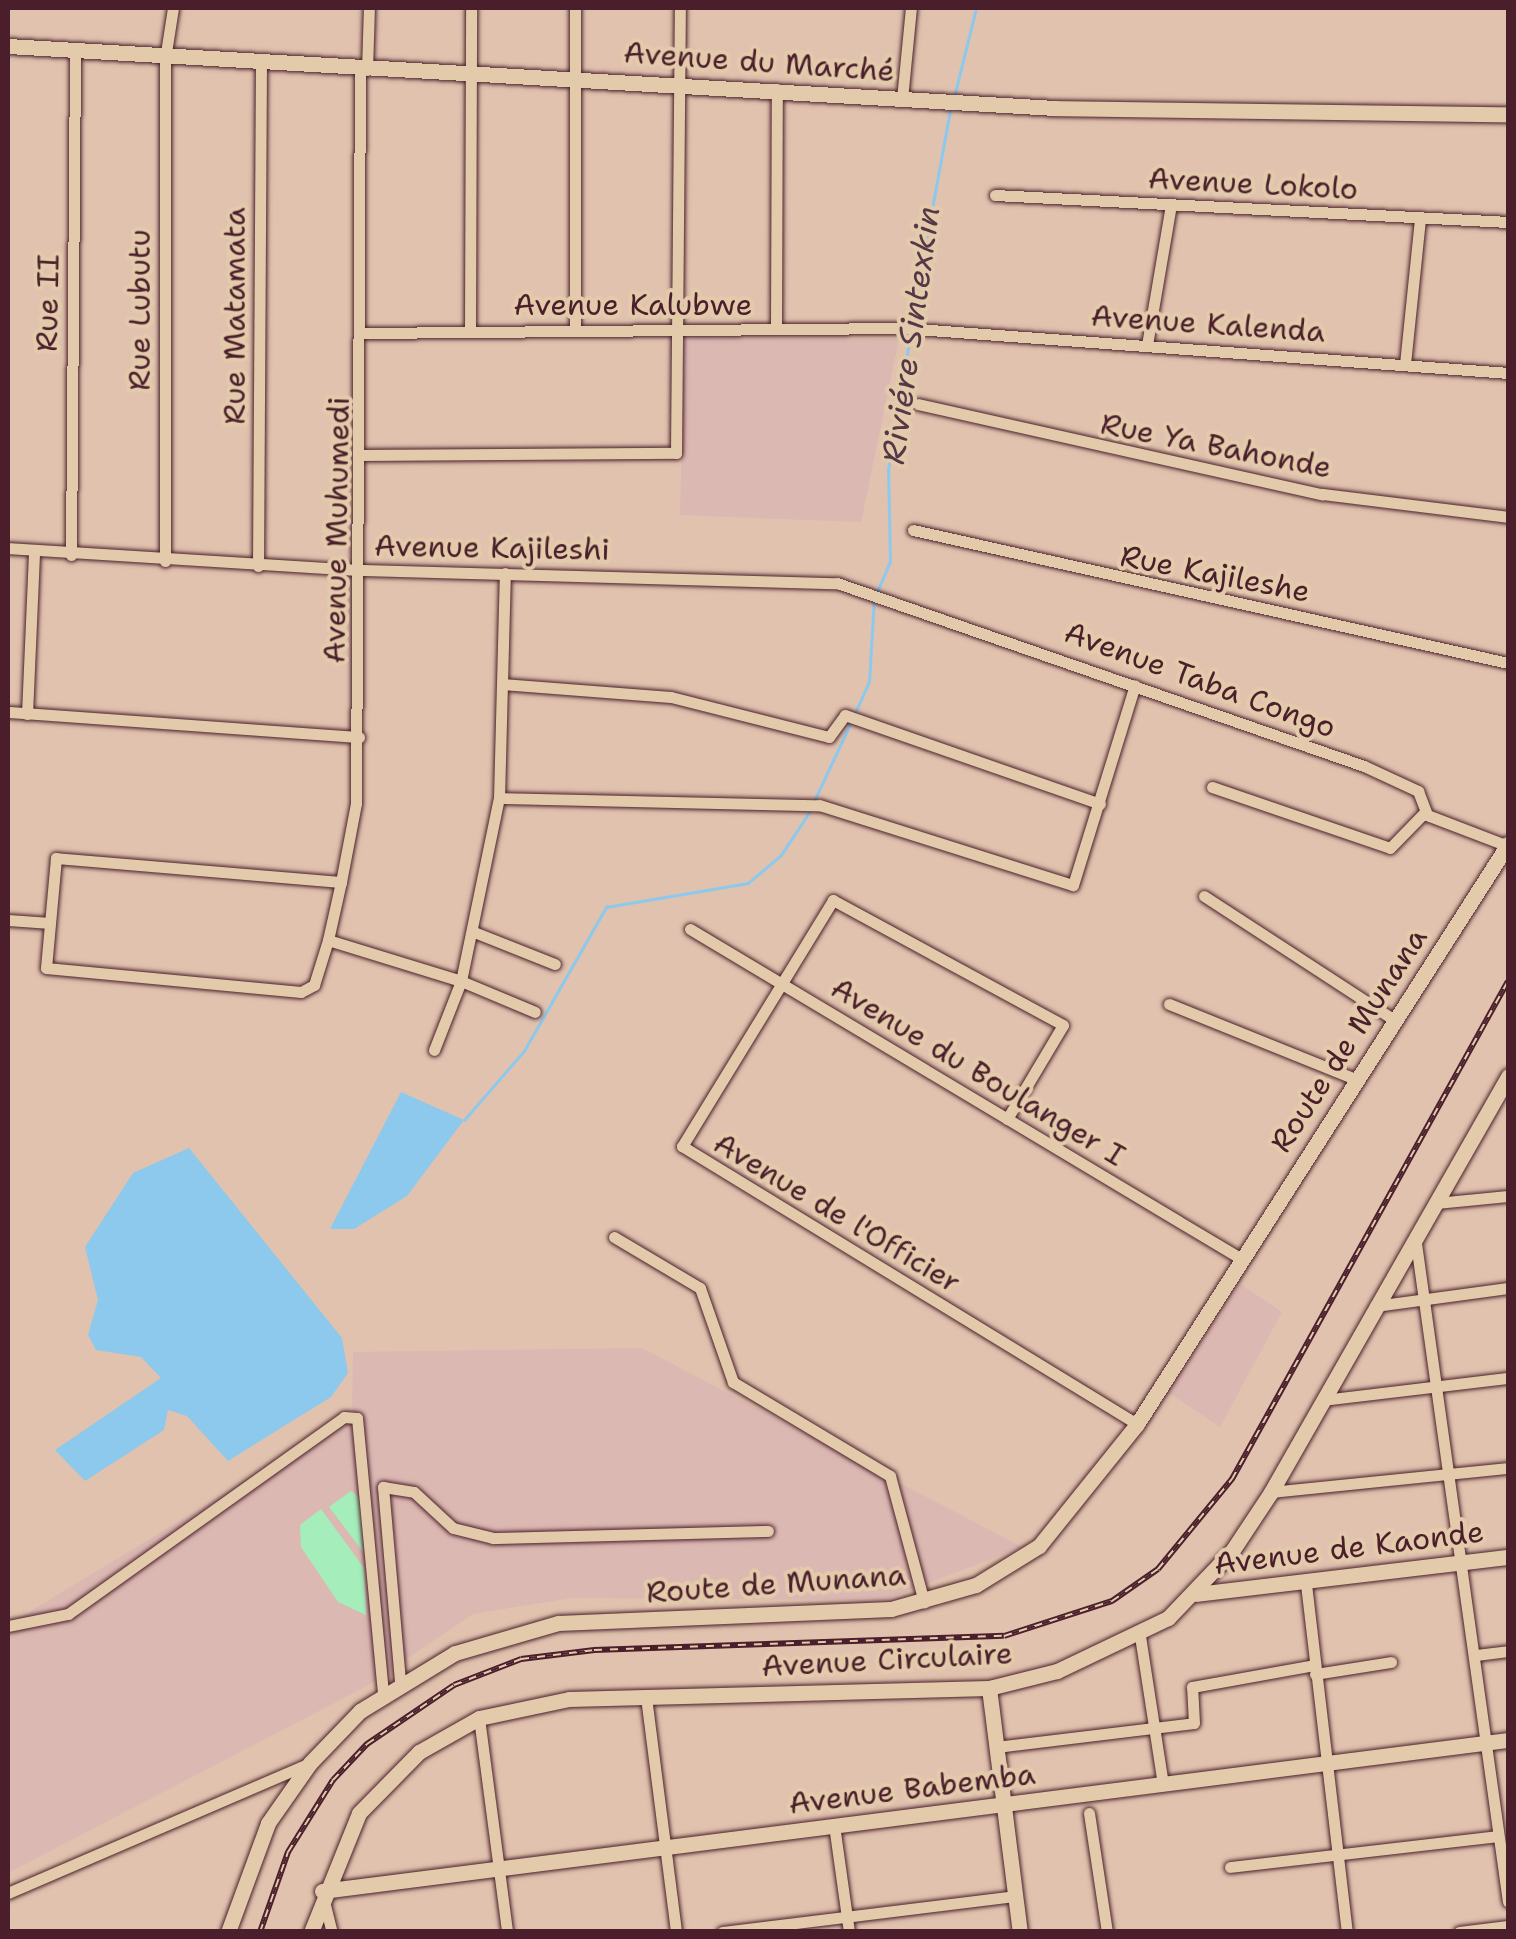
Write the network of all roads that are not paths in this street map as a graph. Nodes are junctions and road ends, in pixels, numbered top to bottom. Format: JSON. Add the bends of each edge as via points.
{"nodes":[{"id":1,"x":173,"y":8,"type":"edge"},
{"id":2,"x":369,"y":8,"type":"edge"},
{"id":3,"x":471,"y":8,"type":"edge"},
{"id":4,"x":576,"y":8,"type":"edge"},
{"id":5,"x":680,"y":8,"type":"edge"},
{"id":6,"x":911,"y":8,"type":"edge"},
{"id":7,"x":8,"y":46,"type":"edge"},
{"id":8,"x":75,"y":53,"type":"junction"},
{"id":9,"x":165,"y":59,"type":"junction"},
{"id":10,"x":261,"y":66,"type":"junction"},
{"id":11,"x":364,"y":70,"type":"junction"},
{"id":12,"x":469,"y":74,"type":"junction"},
{"id":13,"x":572,"y":78,"type":"junction"},
{"id":14,"x":676,"y":83,"type":"junction"},
{"id":15,"x":777,"y":89,"type":"junction"},
{"id":16,"x":902,"y":99,"type":"junction"},
{"id":17,"x":1508,"y":114,"type":"edge"},
{"id":18,"x":995,"y":195,"type":"dead end"},
{"id":19,"x":1171,"y":204,"type":"junction"},
{"id":20,"x":1420,"y":218,"type":"junction"},
{"id":21,"x":1508,"y":222,"type":"edge"},
{"id":22,"x":903,"y":328,"type":"joint"},
{"id":23,"x":677,"y":329,"type":"junction"},
{"id":24,"x":776,"y":329,"type":"junction"},
{"id":25,"x":575,"y":330,"type":"junction"},
{"id":26,"x":470,"y":332,"type":"junction"},
{"id":27,"x":363,"y":333,"type":"junction"},
{"id":28,"x":1147,"y":345,"type":"junction"},
{"id":29,"x":1405,"y":364,"type":"junction"},
{"id":30,"x":1508,"y":373,"type":"edge"},
{"id":31,"x":918,"y":404,"type":"dead end"},
{"id":32,"x":364,"y":455,"type":"junction"},
{"id":33,"x":1508,"y":517,"type":"edge"},
{"id":34,"x":913,"y":530,"type":"dead end"},
{"id":35,"x":8,"y":548,"type":"edge"},
{"id":36,"x":34,"y":551,"type":"junction"},
{"id":37,"x":70,"y":555,"type":"junction"},
{"id":38,"x":165,"y":561,"type":"junction"},
{"id":39,"x":258,"y":566,"type":"junction"},
{"id":40,"x":360,"y":570,"type":"junction"},
{"id":41,"x":505,"y":574,"type":"junction"},
{"id":42,"x":855,"y":587,"type":"joint"},
{"id":43,"x":1508,"y":663,"type":"edge"},
{"id":44,"x":502,"y":684,"type":"junction"},
{"id":45,"x":1135,"y":685,"type":"junction"},
{"id":46,"x":8,"y":712,"type":"edge"},
{"id":47,"x":27,"y":714,"type":"junction"},
{"id":48,"x":359,"y":738,"type":"junction"},
{"id":49,"x":1212,"y":787,"type":"dead end"},
{"id":50,"x":500,"y":798,"type":"junction"},
{"id":51,"x":1100,"y":804,"type":"junction"},
{"id":52,"x":1424,"y":813,"type":"junction"},
{"id":53,"x":1508,"y":845,"type":"edge"},
{"id":54,"x":342,"y":882,"type":"junction"},
{"id":55,"x":1204,"y":896,"type":"dead end"},
{"id":56,"x":8,"y":920,"type":"edge"},
{"id":57,"x":47,"y":923,"type":"junction"},
{"id":58,"x":690,"y":929,"type":"dead end"},
{"id":59,"x":474,"y":932,"type":"junction"},
{"id":60,"x":328,"y":940,"type":"junction"},
{"id":61,"x":555,"y":964,"type":"dead end"},
{"id":62,"x":461,"y":981,"type":"junction"},
{"id":63,"x":776,"y":981,"type":"junction"},
{"id":64,"x":1169,"y":1004,"type":"dead end"},
{"id":65,"x":534,"y":1012,"type":"dead end"},
{"id":66,"x":1394,"y":1020,"type":"junction"},
{"id":67,"x":434,"y":1050,"type":"dead end"},
{"id":68,"x":1508,"y":1076,"type":"edge"},
{"id":69,"x":1356,"y":1080,"type":"junction"},
{"id":70,"x":1008,"y":1119,"type":"junction"},
{"id":71,"x":1508,"y":1196,"type":"edge"},
{"id":72,"x":1436,"y":1204,"type":"junction"},
{"id":73,"x":1416,"y":1236,"type":"junction"},
{"id":74,"x":614,"y":1237,"type":"dead end"},
{"id":75,"x":1240,"y":1258,"type":"junction"},
{"id":76,"x":1508,"y":1288,"type":"edge"},
{"id":77,"x":1428,"y":1299,"type":"junction"},
{"id":78,"x":1375,"y":1306,"type":"junction"},
{"id":79,"x":1508,"y":1378,"type":"edge"},
{"id":80,"x":1441,"y":1386,"type":"junction"},
{"id":81,"x":1323,"y":1400,"type":"junction"},
{"id":82,"x":1137,"y":1424,"type":"junction"},
{"id":83,"x":1508,"y":1468,"type":"edge"},
{"id":84,"x":1452,"y":1476,"type":"junction"},
{"id":85,"x":1271,"y":1492,"type":"junction"},
{"id":86,"x":768,"y":1531,"type":"dead end"},
{"id":87,"x":1508,"y":1557,"type":"edge"},
{"id":88,"x":1463,"y":1563,"type":"junction"},
{"id":89,"x":1306,"y":1584,"type":"junction"},
{"id":90,"x":1196,"y":1594,"type":"junction"},
{"id":91,"x":924,"y":1602,"type":"junction"},
{"id":92,"x":8,"y":1626,"type":"edge"},
{"id":93,"x":1140,"y":1636,"type":"junction"},
{"id":94,"x":1508,"y":1651,"type":"edge"},
{"id":95,"x":1476,"y":1655,"type":"junction"},
{"id":96,"x":1391,"y":1662,"type":"dead end"},
{"id":97,"x":1314,"y":1670,"type":"junction"},
{"id":98,"x":400,"y":1681,"type":"junction"},
{"id":99,"x":989,"y":1688,"type":"junction"},
{"id":100,"x":384,"y":1694,"type":"junction"},
{"id":101,"x":646,"y":1697,"type":"junction"},
{"id":102,"x":479,"y":1718,"type":"junction"},
{"id":103,"x":1152,"y":1727,"type":"junction"},
{"id":104,"x":1508,"y":1740,"type":"edge"},
{"id":105,"x":1485,"y":1742,"type":"junction"},
{"id":106,"x":996,"y":1748,"type":"junction"},
{"id":107,"x":310,"y":1763,"type":"junction"},
{"id":108,"x":1325,"y":1765,"type":"junction"},
{"id":109,"x":1163,"y":1786,"type":"junction"},
{"id":110,"x":1004,"y":1806,"type":"junction"},
{"id":111,"x":1090,"y":1813,"type":"dead end"},
{"id":112,"x":834,"y":1825,"type":"junction"},
{"id":113,"x":1497,"y":1836,"type":"junction"},
{"id":114,"x":665,"y":1848,"type":"junction"},
{"id":115,"x":1336,"y":1854,"type":"junction"},
{"id":116,"x":1230,"y":1867,"type":"dead end"},
{"id":117,"x":500,"y":1870,"type":"junction"},
{"id":118,"x":322,"y":1891,"type":"junction"},
{"id":119,"x":8,"y":1893,"type":"edge"},
{"id":120,"x":1016,"y":1896,"type":"junction"},
{"id":121,"x":1508,"y":1902,"type":"edge"},
{"id":122,"x":848,"y":1925,"type":"edge"},
{"id":123,"x":1508,"y":1926,"type":"edge"},
{"id":124,"x":228,"y":1932,"type":"edge"},
{"id":125,"x":312,"y":1932,"type":"edge"},
{"id":126,"x":332,"y":1932,"type":"edge"},
{"id":127,"x":507,"y":1932,"type":"edge"},
{"id":128,"x":676,"y":1932,"type":"edge"},
{"id":129,"x":722,"y":1932,"type":"edge"},
{"id":130,"x":1020,"y":1932,"type":"edge"},
{"id":131,"x":1107,"y":1932,"type":"edge"},
{"id":132,"x":1347,"y":1932,"type":"edge"},
{"id":133,"x":1459,"y":1932,"type":"edge"}],
"edges":[{"from":1,"to":9,"type":"street","name":"Rue Lubutu"},
{"from":2,"to":11,"type":"street","name":"Avenue Muhumedi"},
{"from":3,"to":12,"type":"street"},
{"from":4,"to":13,"type":"street"},
{"from":5,"to":14,"type":"street"},
{"from":6,"to":16,"type":"street"},
{"from":7,"to":8,"type":"street","name":"Avenue du Marché"},
{"from":8,"to":9,"type":"street","name":"Avenue du Marché"},
{"from":8,"to":37,"type":"street","name":"Rue II"},
{"from":9,"to":10,"type":"street","name":"Avenue du Marché"},
{"from":9,"to":38,"type":"street","name":"Rue Lubutu"},
{"from":10,"to":11,"type":"street","name":"Avenue du Marché"},
{"from":10,"to":39,"type":"street","name":"Rue Matamata"},
{"from":11,"to":12,"type":"street","name":"Avenue du Marché"},
{"from":11,"to":27,"type":"street","name":"Avenue Muhumedi"},
{"from":12,"to":13,"type":"street","name":"Avenue du Marché"},
{"from":12,"to":26,"type":"street"},
{"from":13,"to":14,"type":"street","name":"Avenue du Marché"},
{"from":13,"to":25,"type":"street"},
{"from":14,"to":15,"type":"street","name":"Avenue du Marché"},
{"from":14,"to":23,"type":"street"},
{"from":15,"to":16,"type":"street","name":"Avenue du Marché"},
{"from":15,"to":24,"type":"street"},
{"from":16,"to":17,"type":"street","name":"Avenue du Marché"},
{"from":18,"to":19,"type":"street","name":"Avenue Lokolo"},
{"from":19,"to":20,"type":"street","name":"Avenue Lokolo"},
{"from":19,"to":28,"type":"street"},
{"from":20,"to":21,"type":"street","name":"Avenue Lokolo"},
{"from":20,"to":29,"type":"street"},
{"from":22,"to":24,"type":"street","name":"Avenue Kalubwe"},
{"from":22,"to":28,"type":"street","name":"Avenue Kalenda"},
{"from":23,"to":24,"type":"street","name":"Avenue Kalubwe"},
{"from":23,"to":25,"type":"street","name":"Avenue Kalubwe"},
{"from":23,"to":32,"type":"street","via":[[677,451]]},
{"from":25,"to":26,"type":"street","name":"Avenue Kalubwe"},
{"from":26,"to":27,"type":"street","name":"Avenue Kalubwe"},
{"from":27,"to":32,"type":"street","name":"Avenue Muhumedi"},
{"from":28,"to":29,"type":"street","name":"Avenue Kalenda"},
{"from":29,"to":30,"type":"street","name":"Avenue Kalenda"},
{"from":31,"to":33,"type":"street","name":"Rue Ya Bahonde","via":[[1322,494]]},
{"from":32,"to":40,"type":"street","name":"Avenue Muhumedi"},
{"from":34,"to":43,"type":"street","name":"Rue Kajileshe"},
{"from":35,"to":36,"type":"street","name":"Avenue Kajileshi"},
{"from":36,"to":37,"type":"street","name":"Avenue Kajileshi"},
{"from":36,"to":47,"type":"street"},
{"from":37,"to":38,"type":"street","name":"Avenue Kajileshi"},
{"from":38,"to":39,"type":"street","name":"Avenue Kajileshi"},
{"from":39,"to":40,"type":"street","name":"Avenue Kajileshi"},
{"from":40,"to":41,"type":"street","name":"Avenue Kajileshi"},
{"from":40,"to":48,"type":"street","name":"Avenue Muhumedi"},
{"from":41,"to":42,"type":"street","name":"Avenue Kajileshi"},
{"from":41,"to":44,"type":"street"},
{"from":42,"to":45,"type":"street","name":"Avenue Taba Congo"},
{"from":44,"to":50,"type":"street"},
{"from":44,"to":51,"type":"street","via":[[671,697],[829,738],[845,716]]},
{"from":45,"to":51,"type":"street"},
{"from":45,"to":52,"type":"street","name":"Avenue Taba Congo","via":[[1364,766],[1418,791]]},
{"from":46,"to":47,"type":"street"},
{"from":47,"to":48,"type":"street"},
{"from":48,"to":54,"type":"street","name":"Avenue Muhumedi"},
{"from":49,"to":52,"type":"street","via":[[1390,848]]},
{"from":50,"to":51,"type":"street","via":[[820,805],[1056,882],[1081,878]]},
{"from":50,"to":59,"type":"street"},
{"from":52,"to":53,"type":"street","name":"Avenue Taba Congo"},
{"from":53,"to":66,"type":"street","name":"Route de Munana"},
{"from":54,"to":57,"type":"street","via":[[56,858]]},
{"from":54,"to":60,"type":"street","name":"Avenue Muhumedi"},
{"from":55,"to":66,"type":"street"},
{"from":56,"to":57,"type":"street"},
{"from":57,"to":60,"type":"street","name":"Avenue Muhumedi","via":[[49,972],[301,992],[314,985]]},
{"from":58,"to":63,"type":"street","name":"Avenue du Boulanger I"},
{"from":59,"to":61,"type":"street"},
{"from":59,"to":62,"type":"street"},
{"from":60,"to":62,"type":"street"},
{"from":62,"to":65,"type":"street"},
{"from":62,"to":67,"type":"street"},
{"from":63,"to":70,"type":"street","name":"Avenue du Boulanger I"},
{"from":63,"to":70,"type":"street","name":"Avenue de l'Officier","via":[[828,902],[840,901],[1064,1031]]},
{"from":63,"to":82,"type":"street","name":"Avenue de l'Officier","via":[[684,1150]]},
{"from":64,"to":69,"type":"street"},
{"from":66,"to":69,"type":"street","name":"Route de Munana"},
{"from":68,"to":72,"type":"street","name":"Avenue Circulaire"},
{"from":69,"to":75,"type":"street","name":"Route de Munana"},
{"from":70,"to":75,"type":"street","name":"Avenue du Boulanger I"},
{"from":71,"to":72,"type":"street"},
{"from":72,"to":73,"type":"street","name":"Avenue Circulaire"},
{"from":73,"to":77,"type":"street"},
{"from":73,"to":78,"type":"street","name":"Avenue Circulaire"},
{"from":74,"to":91,"type":"street","via":[[700,1288],[734,1382],[890,1476]]},
{"from":75,"to":82,"type":"street","name":"Route de Munana"},
{"from":76,"to":77,"type":"street"},
{"from":77,"to":78,"type":"street"},
{"from":77,"to":80,"type":"street"},
{"from":78,"to":81,"type":"street","name":"Avenue Circulaire"},
{"from":79,"to":80,"type":"street"},
{"from":80,"to":81,"type":"street"},
{"from":80,"to":84,"type":"street"},
{"from":81,"to":85,"type":"street","name":"Avenue Circulaire"},
{"from":82,"to":91,"type":"street","name":"Route de Munana","via":[[1038,1546],[976,1585]]},
{"from":83,"to":84,"type":"street"},
{"from":84,"to":85,"type":"street"},
{"from":84,"to":88,"type":"street"},
{"from":85,"to":90,"type":"street","name":"Avenue Circulaire"},
{"from":86,"to":98,"type":"street","via":[[493,1538],[453,1528],[414,1492],[383,1487]]},
{"from":87,"to":88,"type":"street","name":"Avenue de Kaonde"},
{"from":88,"to":89,"type":"street","name":"Avenue de Kaonde"},
{"from":88,"to":95,"type":"street"},
{"from":89,"to":90,"type":"street","name":"Avenue de Kaonde"},
{"from":89,"to":97,"type":"street"},
{"from":90,"to":93,"type":"street","name":"Avenue Circulaire"},
{"from":91,"to":98,"type":"street","name":"Route de Munana","via":[[822,1616],[558,1623],[502,1635]]},
{"from":92,"to":100,"type":"street","via":[[68,1614],[344,1417],[357,1418]]},
{"from":93,"to":99,"type":"street","name":"Avenue Circulaire"},
{"from":93,"to":103,"type":"street"},
{"from":94,"to":95,"type":"street"},
{"from":95,"to":105,"type":"street"},
{"from":96,"to":97,"type":"street"},
{"from":97,"to":103,"type":"street","via":[[1192,1688],[1194,1723]]},
{"from":97,"to":108,"type":"street"},
{"from":98,"to":100,"type":"street","name":"Route de Munana"},
{"from":99,"to":101,"type":"street","name":"Avenue Circulaire"},
{"from":99,"to":106,"type":"street"},
{"from":100,"to":107,"type":"street","name":"Route de Munana"},
{"from":101,"to":102,"type":"street","name":"Avenue Circulaire","via":[[514,1706]]},
{"from":101,"to":114,"type":"street"},
{"from":102,"to":117,"type":"street"},
{"from":102,"to":118,"type":"street","name":"Avenue Circulaire","via":[[382,1784],[340,1842]]},
{"from":103,"to":106,"type":"street"},
{"from":103,"to":109,"type":"street"},
{"from":104,"to":105,"type":"street","name":"Avenue Babemba"},
{"from":105,"to":108,"type":"street","name":"Avenue Babemba"},
{"from":105,"to":113,"type":"street"},
{"from":106,"to":110,"type":"street"},
{"from":107,"to":119,"type":"street"},
{"from":107,"to":124,"type":"street","name":"Route de Munana","via":[[261,1836]]},
{"from":108,"to":109,"type":"street","name":"Avenue Babemba"},
{"from":108,"to":115,"type":"street"},
{"from":109,"to":110,"type":"street","name":"Avenue Babemba"},
{"from":110,"to":112,"type":"street","name":"Avenue Babemba"},
{"from":110,"to":120,"type":"street"},
{"from":111,"to":131,"type":"street"},
{"from":112,"to":114,"type":"street","name":"Avenue Babemba"},
{"from":112,"to":122,"type":"street"},
{"from":113,"to":115,"type":"street"},
{"from":113,"to":121,"type":"street"},
{"from":114,"to":117,"type":"street","name":"Avenue Babemba"},
{"from":114,"to":128,"type":"street"},
{"from":115,"to":116,"type":"street"},
{"from":115,"to":132,"type":"street"},
{"from":117,"to":118,"type":"street","name":"Avenue Babemba"},
{"from":117,"to":127,"type":"street"},
{"from":118,"to":125,"type":"street","name":"Avenue Circulaire"},
{"from":118,"to":126,"type":"street"},
{"from":120,"to":122,"type":"street"},
{"from":120,"to":130,"type":"street"},
{"from":122,"to":129,"type":"street"},
{"from":123,"to":133,"type":"street"}]}
